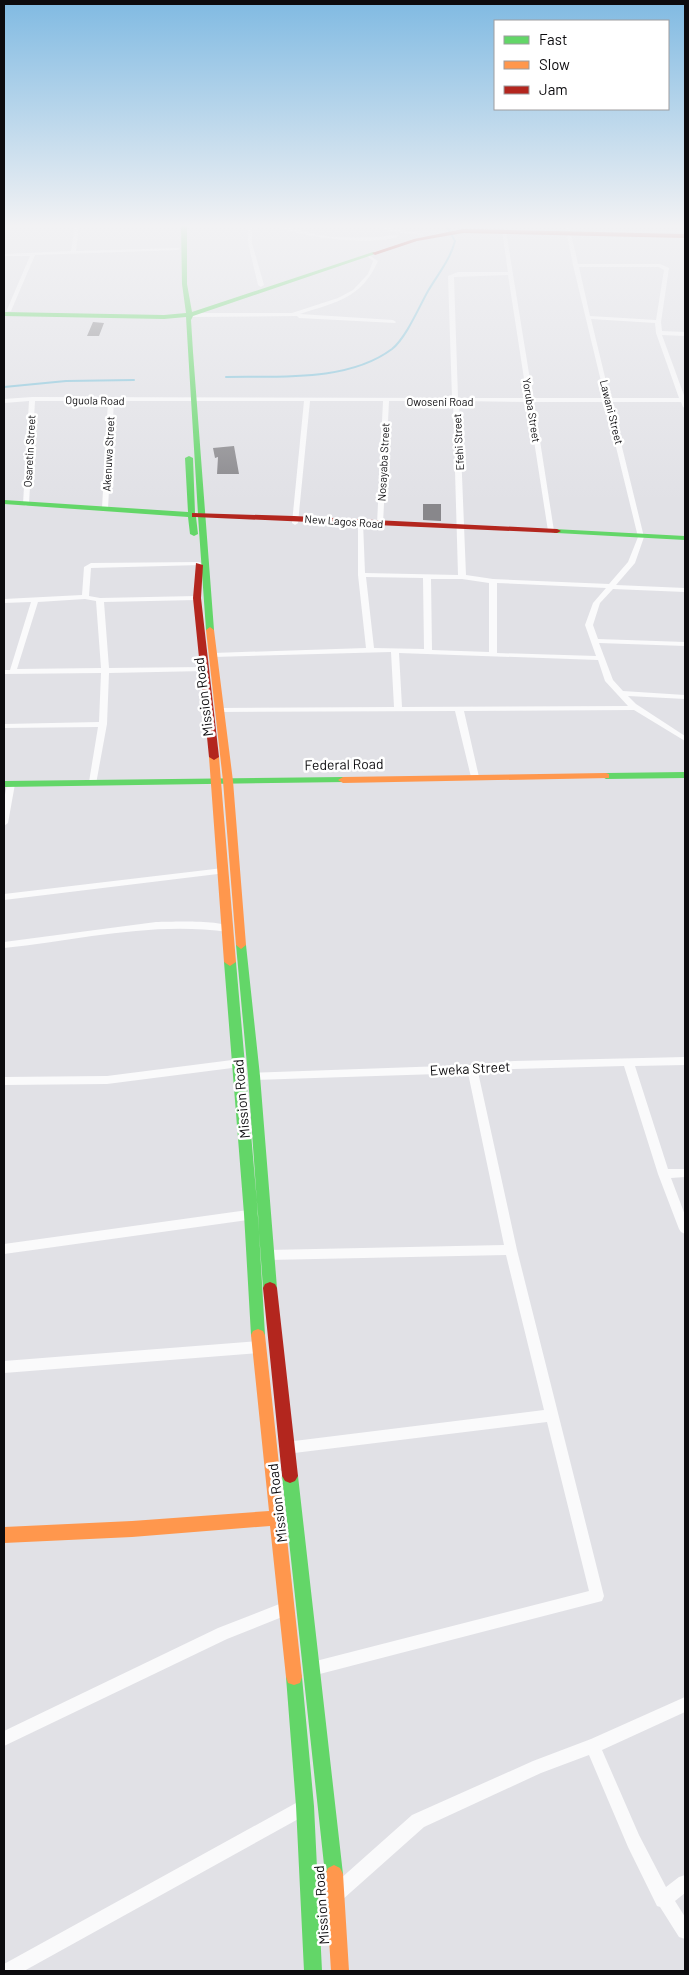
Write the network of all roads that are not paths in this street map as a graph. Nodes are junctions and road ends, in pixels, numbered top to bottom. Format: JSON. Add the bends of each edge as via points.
{"nodes":[{"id":1,"x":185,"y":317,"type":"edge"},
{"id":2,"x":312,"y":317,"type":"edge"},
{"id":3,"x":453,"y":317,"type":"edge"},
{"id":4,"x":518,"y":317,"type":"edge"},
{"id":5,"x":588,"y":317,"type":"edge"},
{"id":6,"x":590,"y":317,"type":"edge"},
{"id":7,"x":659,"y":317,"type":"edge"},
{"id":8,"x":393,"y":322,"type":"dead end"},
{"id":9,"x":658,"y":322,"type":"junction"},
{"id":10,"x":659,"y":333,"type":"junction"},
{"id":11,"x":685,"y":334,"type":"edge"},
{"id":12,"x":32,"y":399,"type":"junction"},
{"id":13,"x":111,"y":400,"type":"junction"},
{"id":14,"x":456,"y":400,"type":"junction"},
{"id":15,"x":530,"y":400,"type":"junction"},
{"id":16,"x":609,"y":400,"type":"junction"},
{"id":17,"x":4,"y":401,"type":"edge"},
{"id":18,"x":190,"y":401,"type":"junction"},
{"id":19,"x":307,"y":401,"type":"junction"},
{"id":20,"x":386,"y":401,"type":"junction"},
{"id":21,"x":685,"y":403,"type":"edge"},
{"id":22,"x":4,"y":502,"type":"edge"},
{"id":23,"x":26,"y":504,"type":"junction"},
{"id":24,"x":4,"y":508,"type":"edge"},
{"id":25,"x":105,"y":508,"type":"junction"},
{"id":26,"x":197,"y":517,"type":"junction"},
{"id":27,"x":294,"y":521,"type":"junction"},
{"id":28,"x":380,"y":524,"type":"junction"},
{"id":29,"x":360,"y":525,"type":"junction"},
{"id":30,"x":462,"y":529,"type":"junction"},
{"id":31,"x":550,"y":531,"type":"junction"},
{"id":32,"x":685,"y":538,"type":"edge"},
{"id":33,"x":641,"y":539,"type":"junction"},
{"id":34,"x":685,"y":544,"type":"edge"},
{"id":35,"x":198,"y":564,"type":"junction"},
{"id":36,"x":362,"y":575,"type":"junction"},
{"id":37,"x":427,"y":576,"type":"junction"},
{"id":38,"x":462,"y":577,"type":"junction"},
{"id":39,"x":493,"y":581,"type":"junction"},
{"id":40,"x":612,"y":586,"type":"junction"},
{"id":41,"x":685,"y":590,"type":"edge"},
{"id":42,"x":85,"y":598,"type":"junction"},
{"id":43,"x":197,"y":598,"type":"junction"},
{"id":44,"x":35,"y":600,"type":"junction"},
{"id":45,"x":100,"y":600,"type":"junction"},
{"id":46,"x":4,"y":601,"type":"edge"},
{"id":47,"x":596,"y":641,"type":"junction"},
{"id":48,"x":685,"y":644,"type":"edge"},
{"id":49,"x":395,"y":650,"type":"junction"},
{"id":50,"x":370,"y":651,"type":"junction"},
{"id":51,"x":428,"y":652,"type":"junction"},
{"id":52,"x":213,"y":655,"type":"junction"},
{"id":53,"x":493,"y":656,"type":"junction"},
{"id":54,"x":602,"y":658,"type":"junction"},
{"id":55,"x":206,"y":669,"type":"junction"},
{"id":56,"x":13,"y":671,"type":"junction"},
{"id":57,"x":105,"y":671,"type":"junction"},
{"id":58,"x":4,"y":672,"type":"edge"},
{"id":59,"x":621,"y":693,"type":"junction"},
{"id":60,"x":685,"y":697,"type":"edge"},
{"id":61,"x":637,"y":708,"type":"junction"},
{"id":62,"x":459,"y":709,"type":"junction"},
{"id":63,"x":219,"y":710,"type":"junction"},
{"id":64,"x":398,"y":710,"type":"junction"},
{"id":65,"x":103,"y":724,"type":"junction"},
{"id":66,"x":4,"y":726,"type":"edge"},
{"id":67,"x":685,"y":739,"type":"edge"},
{"id":68,"x":685,"y":775,"type":"edge"},
{"id":69,"x":475,"y":777,"type":"junction"},
{"id":70,"x":223,"y":781,"type":"junction"},
{"id":71,"x":93,"y":782,"type":"junction"},
{"id":72,"x":7,"y":784,"type":"edge"},
{"id":73,"x":4,"y":823,"type":"edge"},
{"id":74,"x":223,"y":871,"type":"junction"},
{"id":75,"x":4,"y":897,"type":"edge"},
{"id":76,"x":228,"y":929,"type":"junction"},
{"id":77,"x":4,"y":946,"type":"edge"},
{"id":78,"x":685,"y":1061,"type":"edge"},
{"id":79,"x":240,"y":1063,"type":"junction"},
{"id":80,"x":629,"y":1064,"type":"junction"},
{"id":81,"x":472,"y":1069,"type":"junction"},
{"id":82,"x":254,"y":1076,"type":"junction"},
{"id":83,"x":4,"y":1081,"type":"edge"},
{"id":84,"x":685,"y":1173,"type":"edge"},
{"id":85,"x":664,"y":1174,"type":"junction"},
{"id":86,"x":266,"y":1213,"type":"junction"},
{"id":87,"x":251,"y":1214,"type":"junction"},
{"id":88,"x":685,"y":1229,"type":"edge"},
{"id":89,"x":4,"y":1249,"type":"edge"},
{"id":90,"x":511,"y":1250,"type":"junction"},
{"id":91,"x":268,"y":1255,"type":"junction"},
{"id":92,"x":259,"y":1347,"type":"junction"},
{"id":93,"x":4,"y":1367,"type":"edge"},
{"id":94,"x":552,"y":1415,"type":"junction"},
{"id":95,"x":286,"y":1448,"type":"junction"},
{"id":96,"x":277,"y":1518,"type":"junction"},
{"id":97,"x":4,"y":1535,"type":"edge"},
{"id":98,"x":287,"y":1608,"type":"junction"},
{"id":99,"x":312,"y":1669,"type":"junction"},
{"id":100,"x":685,"y":1704,"type":"edge"},
{"id":101,"x":4,"y":1739,"type":"edge"},
{"id":102,"x":593,"y":1746,"type":"junction"},
{"id":103,"x":305,"y":1806,"type":"junction"},
{"id":104,"x":685,"y":1882,"type":"edge"},
{"id":105,"x":336,"y":1894,"type":"junction"},
{"id":106,"x":663,"y":1900,"type":"junction"},
{"id":107,"x":685,"y":1931,"type":"edge"},
{"id":108,"x":8,"y":1971,"type":"edge"},
{"id":109,"x":313,"y":1971,"type":"edge"},
{"id":110,"x":340,"y":1971,"type":"edge"}],
"edges":[{"from":1,"to":18,"type":"main road","name":"Mission Road"},
{"from":2,"to":8,"type":"street"},
{"from":3,"to":14,"type":"street","name":"Efehi Street"},
{"from":4,"to":15,"type":"street","name":"Yoruba Street"},
{"from":5,"to":16,"type":"street","name":"Lawani Street"},
{"from":6,"to":9,"type":"street"},
{"from":7,"to":9,"type":"street"},
{"from":9,"to":10,"type":"street"},
{"from":10,"to":11,"type":"street"},
{"from":10,"to":21,"type":"street"},
{"from":12,"to":13,"type":"street","name":"Oguola Road"},
{"from":12,"to":17,"type":"street","name":"Oguola Road"},
{"from":12,"to":23,"type":"street","name":"Osaretin Street"},
{"from":13,"to":18,"type":"street","name":"Oguola Road"},
{"from":13,"to":25,"type":"street","name":"Akenuwa Street"},
{"from":14,"to":15,"type":"street","name":"Owoseni Road"},
{"from":14,"to":20,"type":"street","name":"Owoseni Road"},
{"from":14,"to":30,"type":"street","name":"Efehi Street"},
{"from":15,"to":16,"type":"street","name":"Owoseni Road"},
{"from":15,"to":31,"type":"street","name":"Yoruba Street"},
{"from":16,"to":21,"type":"street","name":"Owoseni Road"},
{"from":16,"to":33,"type":"street","name":"Lawani Street"},
{"from":18,"to":19,"type":"street","name":"Owoseni Road"},
{"from":18,"to":26,"type":"main road","name":"Mission Road"},
{"from":19,"to":20,"type":"street","name":"Owoseni Road"},
{"from":19,"to":27,"type":"street"},
{"from":20,"to":28,"type":"street","name":"Nosayaba Street"},
{"from":22,"to":23,"type":"main road","name":"New Lagos Road"},
{"from":23,"to":25,"type":"main road","name":"New Lagos Road"},
{"from":24,"to":26,"type":"main road","name":"New Lagos Road"},
{"from":25,"to":26,"type":"main road","name":"New Lagos Road"},
{"from":26,"to":27,"type":"main road","name":"New Lagos Road"},
{"from":26,"to":35,"type":"main road","name":"Mission Road"},
{"from":26,"to":52,"type":"main road","name":"Mission Road"},
{"from":27,"to":29,"type":"main road","name":"New Lagos Road"},
{"from":28,"to":29,"type":"main road","name":"New Lagos Road"},
{"from":28,"to":30,"type":"main road","name":"New Lagos Road"},
{"from":29,"to":30,"type":"main road","name":"New Lagos Road"},
{"from":29,"to":36,"type":"street"},
{"from":30,"to":31,"type":"main road","name":"New Lagos Road"},
{"from":30,"to":33,"type":"main road","name":"New Lagos Road"},
{"from":30,"to":38,"type":"street","name":"Efehi Street"},
{"from":31,"to":33,"type":"main road","name":"New Lagos Road"},
{"from":32,"to":33,"type":"main road","name":"New Lagos Road"},
{"from":33,"to":34,"type":"main road","name":"New Lagos Road"},
{"from":33,"to":40,"type":"street","via":[[631,563]]},
{"from":35,"to":42,"type":"street","via":[[91,565]]},
{"from":35,"to":43,"type":"main road","name":"Mission Road"},
{"from":36,"to":37,"type":"street"},
{"from":36,"to":50,"type":"street"},
{"from":37,"to":38,"type":"street"},
{"from":37,"to":51,"type":"street"},
{"from":38,"to":39,"type":"street"},
{"from":39,"to":40,"type":"street"},
{"from":39,"to":53,"type":"street"},
{"from":40,"to":41,"type":"street"},
{"from":40,"to":47,"type":"street","via":[[597,604],[589,625]]},
{"from":42,"to":44,"type":"street"},
{"from":42,"to":45,"type":"street"},
{"from":43,"to":45,"type":"street"},
{"from":43,"to":55,"type":"main road","name":"Mission Road"},
{"from":44,"to":46,"type":"street"},
{"from":44,"to":56,"type":"street"},
{"from":45,"to":57,"type":"street"},
{"from":47,"to":48,"type":"street"},
{"from":47,"to":54,"type":"street"},
{"from":49,"to":50,"type":"street"},
{"from":49,"to":51,"type":"street"},
{"from":49,"to":64,"type":"street"},
{"from":50,"to":52,"type":"street"},
{"from":51,"to":53,"type":"street"},
{"from":52,"to":63,"type":"main road","name":"Mission Road"},
{"from":53,"to":54,"type":"street"},
{"from":54,"to":59,"type":"street","via":[[610,681]]},
{"from":55,"to":57,"type":"street"},
{"from":55,"to":70,"type":"main road","name":"Mission Road"},
{"from":56,"to":57,"type":"street"},
{"from":56,"to":58,"type":"street"},
{"from":57,"to":65,"type":"street"},
{"from":59,"to":60,"type":"street"},
{"from":59,"to":61,"type":"street"},
{"from":61,"to":62,"type":"street"},
{"from":61,"to":67,"type":"street"},
{"from":62,"to":64,"type":"street"},
{"from":62,"to":69,"type":"street"},
{"from":63,"to":64,"type":"street"},
{"from":63,"to":70,"type":"main road","name":"Mission Road"},
{"from":65,"to":66,"type":"street"},
{"from":65,"to":71,"type":"street"},
{"from":68,"to":69,"type":"main road","name":"Federal Road"},
{"from":69,"to":70,"type":"main road","name":"Federal Road"},
{"from":70,"to":71,"type":"main road","name":"Federal Road"},
{"from":70,"to":74,"type":"main road","name":"Mission Road"},
{"from":70,"to":82,"type":"main road","name":"Mission Road"},
{"from":71,"to":72,"type":"main road","name":"Federal Road"},
{"from":72,"to":73,"type":"street"},
{"from":74,"to":75,"type":"street"},
{"from":74,"to":76,"type":"main road","name":"Mission Road"},
{"from":76,"to":77,"type":"street","via":[[156,925]]},
{"from":76,"to":79,"type":"main road","name":"Mission Road"},
{"from":78,"to":80,"type":"street","name":"Eweka Street"},
{"from":79,"to":83,"type":"street","via":[[106,1080]]},
{"from":79,"to":87,"type":"main road","name":"Mission Road"},
{"from":80,"to":81,"type":"street","name":"Eweka Street","via":[[514,1065]]},
{"from":80,"to":85,"type":"street"},
{"from":81,"to":82,"type":"street","name":"Eweka Street"},
{"from":81,"to":90,"type":"street"},
{"from":82,"to":86,"type":"main road","name":"Mission Road"},
{"from":84,"to":85,"type":"street"},
{"from":85,"to":88,"type":"street"},
{"from":86,"to":87,"type":"street"},
{"from":86,"to":91,"type":"main road","name":"Mission Road"},
{"from":87,"to":89,"type":"street"},
{"from":87,"to":92,"type":"main road","name":"Mission Road"},
{"from":90,"to":91,"type":"street"},
{"from":90,"to":94,"type":"street"},
{"from":91,"to":95,"type":"main road","name":"Mission Road"},
{"from":92,"to":93,"type":"street"},
{"from":92,"to":96,"type":"main road","name":"Mission Road"},
{"from":94,"to":95,"type":"street"},
{"from":94,"to":99,"type":"street","via":[[597,1596]]},
{"from":95,"to":99,"type":"main road","name":"Mission Road"},
{"from":96,"to":97,"type":"main road"},
{"from":96,"to":98,"type":"main road","name":"Mission Road"},
{"from":98,"to":101,"type":"street","via":[[223,1633]]},
{"from":98,"to":103,"type":"main road","name":"Mission Road"},
{"from":99,"to":105,"type":"main road","name":"Mission Road"},
{"from":100,"to":102,"type":"street"},
{"from":102,"to":105,"type":"street","via":[[538,1766],[418,1821]]},
{"from":102,"to":106,"type":"street","via":[[628,1833]]},
{"from":103,"to":108,"type":"street"},
{"from":103,"to":109,"type":"main road","name":"Mission Road"},
{"from":104,"to":106,"type":"street"},
{"from":105,"to":110,"type":"main road","name":"Mission Road"},
{"from":106,"to":107,"type":"street"}]}
